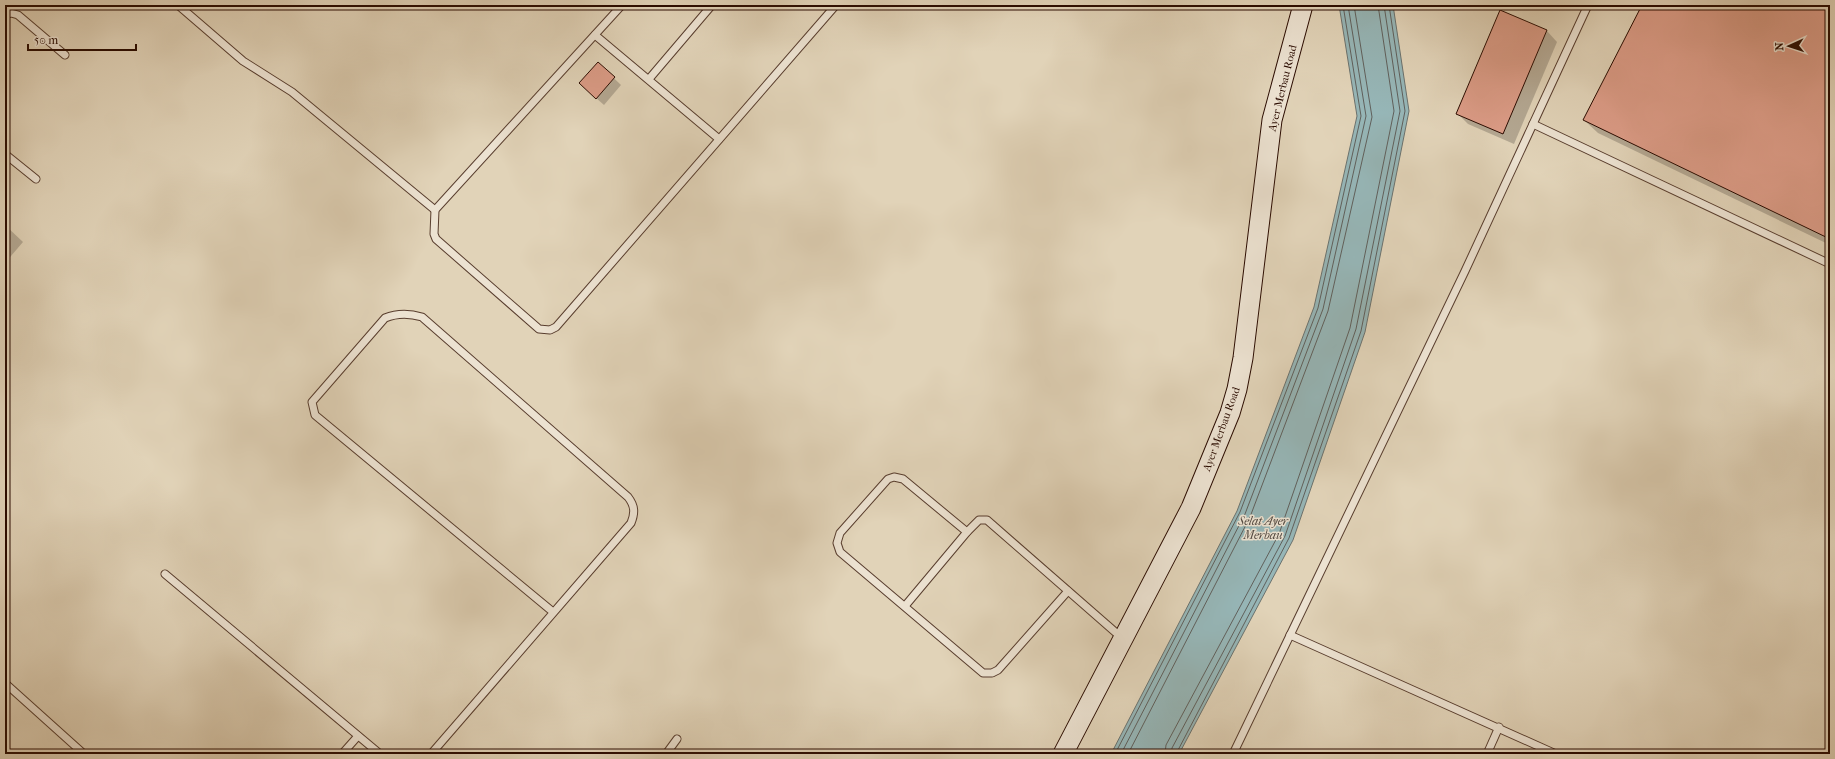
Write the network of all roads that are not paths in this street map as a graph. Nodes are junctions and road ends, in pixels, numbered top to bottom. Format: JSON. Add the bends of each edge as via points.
{"nodes":[{"id":1,"x":178,"y":5,"type":"edge"},
{"id":2,"x":622,"y":5,"type":"edge"},
{"id":3,"x":712,"y":5,"type":"edge"},
{"id":4,"x":836,"y":5,"type":"edge"},
{"id":5,"x":1303,"y":5,"type":"edge"},
{"id":6,"x":1588,"y":5,"type":"edge"},
{"id":7,"x":5,"y":15,"type":"edge"},
{"id":8,"x":595,"y":35,"type":"junction"},
{"id":9,"x":65,"y":55,"type":"dead end"},
{"id":10,"x":649,"y":79,"type":"junction"},
{"id":11,"x":1533,"y":124,"type":"junction"},
{"id":12,"x":719,"y":139,"type":"junction"},
{"id":13,"x":5,"y":154,"type":"edge"},
{"id":14,"x":36,"y":179,"type":"dead end"},
{"id":15,"x":435,"y":210,"type":"junction"},
{"id":16,"x":1830,"y":264,"type":"edge"},
{"id":17,"x":967,"y":532,"type":"junction"},
{"id":18,"x":165,"y":574,"type":"dead end"},
{"id":19,"x":1068,"y":591,"type":"junction"},
{"id":20,"x":905,"y":606,"type":"junction"},
{"id":21,"x":553,"y":612,"type":"junction"},
{"id":22,"x":1290,"y":634,"type":"junction"},
{"id":23,"x":1123,"y":639,"type":"junction"},
{"id":24,"x":5,"y":683,"type":"edge"},
{"id":25,"x":1499,"y":728,"type":"junction"},
{"id":26,"x":358,"y":736,"type":"junction"},
{"id":27,"x":677,"y":739,"type":"dead end"},
{"id":28,"x":84,"y":754,"type":"edge"},
{"id":29,"x":342,"y":754,"type":"edge"},
{"id":30,"x":380,"y":754,"type":"edge"},
{"id":31,"x":431,"y":754,"type":"edge"},
{"id":32,"x":666,"y":754,"type":"edge"},
{"id":33,"x":1063,"y":754,"type":"edge"},
{"id":34,"x":1233,"y":754,"type":"edge"},
{"id":35,"x":1487,"y":754,"type":"edge"},
{"id":36,"x":1556,"y":754,"type":"edge"}],
"edges":[{"from":1,"to":15,"type":"lane","via":[[243,61],[292,92]]},
{"from":2,"to":8,"type":"lane"},
{"from":3,"to":10,"type":"lane"},
{"from":4,"to":12,"type":"lane"},
{"from":5,"to":23,"type":"street","name":"Ayer Merbau Road","via":[[1272,120],[1237,390],[1191,508]]},
{"from":6,"to":11,"type":"lane"},
{"from":7,"to":9,"type":"lane","via":[[18,15]]},
{"from":8,"to":10,"type":"lane"},
{"from":8,"to":15,"type":"lane"},
{"from":10,"to":12,"type":"lane"},
{"from":11,"to":16,"type":"lane"},
{"from":11,"to":22,"type":"lane","via":[[1462,278]]},
{"from":12,"to":15,"type":"lane","via":[[556,327],[550,330],[539,329],[436,239]]},
{"from":13,"to":14,"type":"lane"},
{"from":17,"to":19,"type":"lane","via":[[979,520],[987,520]]},
{"from":17,"to":20,"type":"lane"},
{"from":17,"to":20,"type":"lane","via":[[903,479],[894,477],[888,480],[840,533],[837,543],[840,552]]},
{"from":18,"to":26,"type":"lane"},
{"from":19,"to":20,"type":"lane","via":[[998,670],[988,674]]},
{"from":19,"to":23,"type":"lane"},
{"from":21,"to":21,"type":"lane","via":[[315,416],[312,402],[384,318],[407,313],[422,317],[632,503],[634,511],[631,523]]},
{"from":21,"to":31,"type":"lane"},
{"from":22,"to":25,"type":"lane"},
{"from":22,"to":34,"type":"lane"},
{"from":23,"to":33,"type":"street","name":"Ayer Merbau Road"},
{"from":24,"to":28,"type":"lane"},
{"from":25,"to":35,"type":"lane"},
{"from":25,"to":36,"type":"lane"},
{"from":26,"to":29,"type":"lane"},
{"from":26,"to":30,"type":"lane"},
{"from":27,"to":32,"type":"lane"}]}
